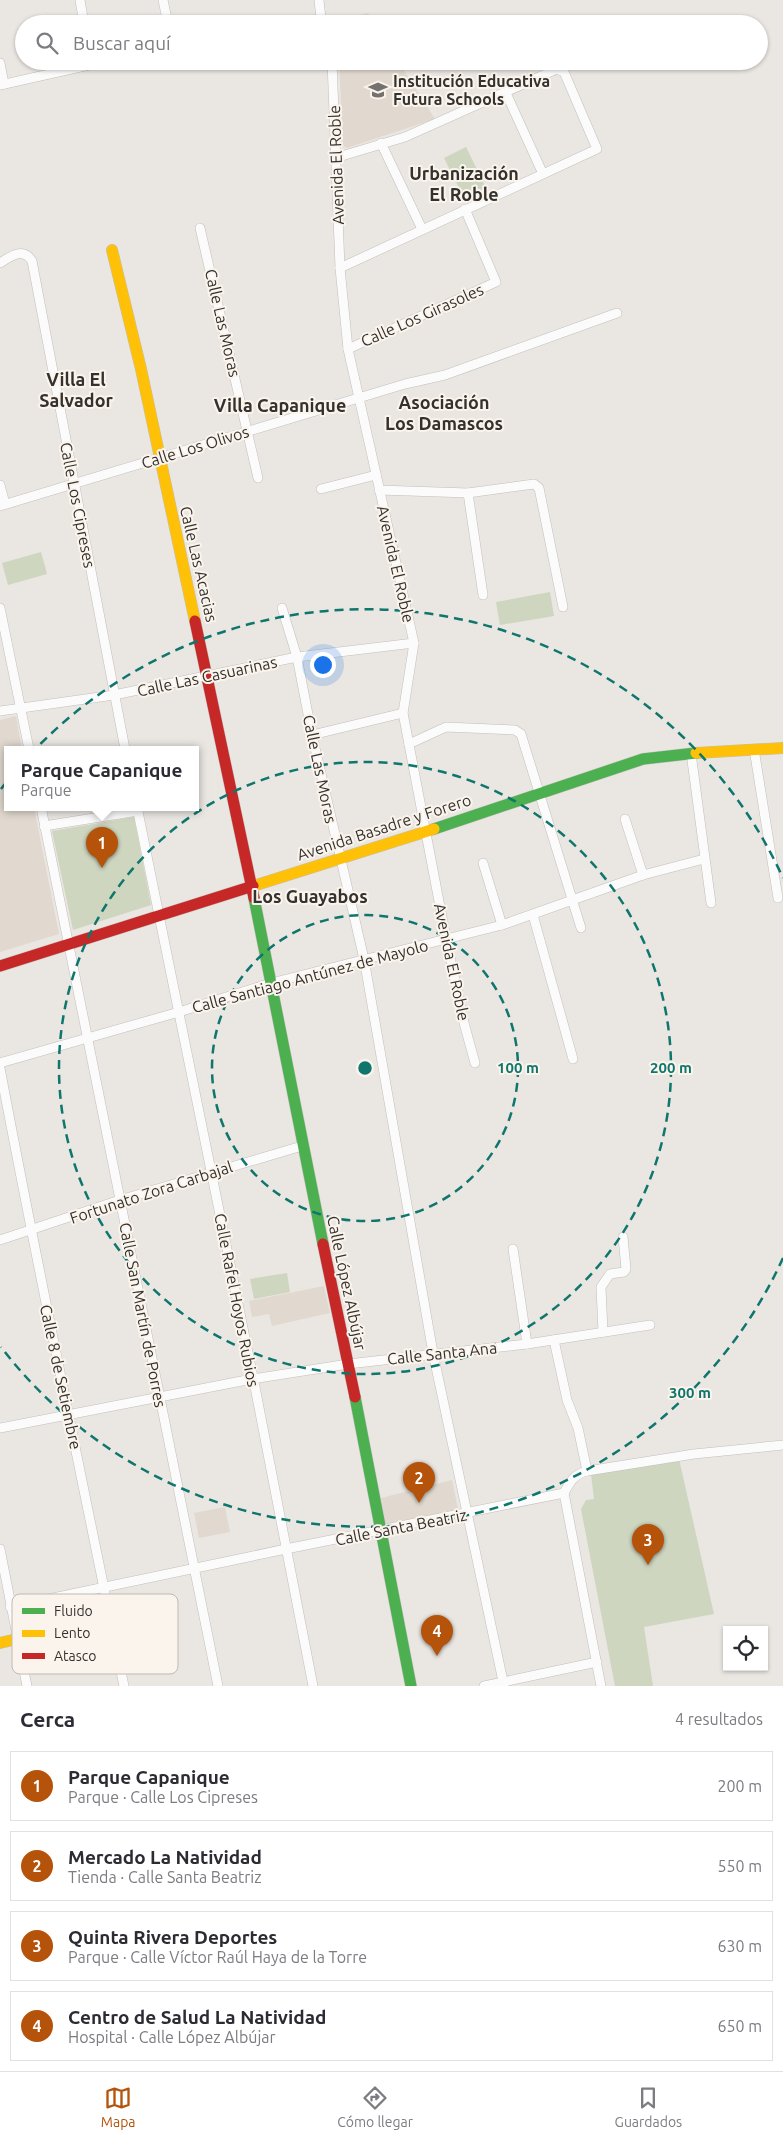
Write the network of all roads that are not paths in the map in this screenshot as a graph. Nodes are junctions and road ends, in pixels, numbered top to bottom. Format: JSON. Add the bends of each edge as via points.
{"nodes":[{"id":1,"x":80,"y":0,"type":"edge"},
{"id":2,"x":163,"y":0,"type":"edge"},
{"id":3,"x":319,"y":0,"type":"edge"},
{"id":4,"x":82,"y":15,"type":"edge"},
{"id":5,"x":166,"y":15,"type":"edge"},
{"id":6,"x":323,"y":15,"type":"edge"},
{"id":7,"x":0,"y":63,"type":"edge"},
{"id":8,"x":61,"y":70,"type":"edge"},
{"id":9,"x":332,"y":70,"type":"edge"},
{"id":10,"x":553,"y":70,"type":"edge"},
{"id":11,"x":561,"y":70,"type":"edge"},
{"id":12,"x":2,"y":84,"type":"edge"},
{"id":13,"x":506,"y":93,"type":"junction"},
{"id":14,"x":381,"y":143,"type":"junction"},
{"id":15,"x":335,"y":158,"type":"junction"},
{"id":16,"x":543,"y":174,"type":"junction"},
{"id":17,"x":465,"y":209,"type":"junction"},
{"id":18,"x":200,"y":228,"type":"dead end"},
{"id":19,"x":422,"y":230,"type":"junction"},
{"id":20,"x":112,"y":250,"type":"dead end"},
{"id":21,"x":0,"y":263,"type":"edge"},
{"id":22,"x":340,"y":268,"type":"junction"},
{"id":23,"x":617,"y":313,"type":"dead end"},
{"id":24,"x":348,"y":349,"type":"junction"},
{"id":25,"x":358,"y":398,"type":"junction"},
{"id":26,"x":248,"y":432,"type":"junction"},
{"id":27,"x":159,"y":458,"type":"junction"},
{"id":28,"x":376,"y":474,"type":"junction"},
{"id":29,"x":258,"y":478,"type":"dead end"},
{"id":30,"x":74,"y":483,"type":"junction"},
{"id":31,"x":0,"y":485,"type":"edge"},
{"id":32,"x":321,"y":490,"type":"dead end"},
{"id":33,"x":379,"y":490,"type":"junction"},
{"id":34,"x":468,"y":493,"type":"junction"},
{"id":35,"x":2,"y":505,"type":"edge"},
{"id":36,"x":483,"y":595,"type":"dead end"},
{"id":37,"x":563,"y":607,"type":"dead end"},
{"id":38,"x":0,"y":608,"type":"edge"},
{"id":39,"x":282,"y":608,"type":"dead end"},
{"id":40,"x":414,"y":643,"type":"junction"},
{"id":41,"x":297,"y":657,"type":"junction"},
{"id":42,"x":208,"y":676,"type":"junction"},
{"id":43,"x":114,"y":695,"type":"junction"},
{"id":44,"x":21,"y":707,"type":"junction"},
{"id":45,"x":0,"y":711,"type":"edge"},
{"id":46,"x":403,"y":714,"type":"junction"},
{"id":47,"x":312,"y":736,"type":"junction"},
{"id":48,"x":409,"y":744,"type":"junction"},
{"id":49,"x":28,"y":746,"type":"edge"},
{"id":50,"x":125,"y":746,"type":"edge"},
{"id":51,"x":783,"y":748,"type":"edge"},
{"id":52,"x":754,"y":749,"type":"junction"},
{"id":53,"x":691,"y":753,"type":"junction"},
{"id":54,"x":539,"y":794,"type":"junction"},
{"id":55,"x":42,"y":811,"type":"edge"},
{"id":56,"x":127,"y":811,"type":"edge"},
{"id":57,"x":138,"y":811,"type":"edge"},
{"id":58,"x":625,"y":819,"type":"dead end"},
{"id":59,"x":44,"y":826,"type":"junction"},
{"id":60,"x":426,"y":832,"type":"junction"},
{"id":61,"x":340,"y":859,"type":"junction"},
{"id":62,"x":704,"y":859,"type":"junction"},
{"id":63,"x":483,"y":863,"type":"dead end"},
{"id":64,"x":779,"y":869,"type":"edge"},
{"id":65,"x":643,"y":874,"type":"junction"},
{"id":66,"x":252,"y":886,"type":"junction"},
{"id":67,"x":778,"y":898,"type":"dead end"},
{"id":68,"x":572,"y":900,"type":"junction"},
{"id":69,"x":711,"y":903,"type":"dead end"},
{"id":70,"x":159,"y":915,"type":"junction"},
{"id":71,"x":533,"y":915,"type":"junction"},
{"id":72,"x":502,"y":924,"type":"junction"},
{"id":73,"x":581,"y":928,"type":"dead end"},
{"id":74,"x":446,"y":938,"type":"junction"},
{"id":75,"x":68,"y":943,"type":"junction"},
{"id":76,"x":364,"y":959,"type":"junction"},
{"id":77,"x":0,"y":966,"type":"edge"},
{"id":78,"x":271,"y":983,"type":"junction"},
{"id":79,"x":179,"y":1012,"type":"junction"},
{"id":80,"x":87,"y":1037,"type":"junction"},
{"id":81,"x":573,"y":1060,"type":"dead end"},
{"id":82,"x":0,"y":1063,"type":"edge"},
{"id":83,"x":475,"y":1063,"type":"dead end"},
{"id":84,"x":0,"y":1068,"type":"edge"},
{"id":85,"x":302,"y":1146,"type":"junction"},
{"id":86,"x":212,"y":1173,"type":"junction"},
{"id":87,"x":120,"y":1200,"type":"junction"},
{"id":88,"x":30,"y":1231,"type":"junction"},
{"id":89,"x":624,"y":1237,"type":"dead end"},
{"id":90,"x":0,"y":1240,"type":"edge"},
{"id":91,"x":514,"y":1249,"type":"dead end"},
{"id":92,"x":650,"y":1325,"type":"dead end"},
{"id":93,"x":603,"y":1332,"type":"junction"},
{"id":94,"x":554,"y":1340,"type":"junction"},
{"id":95,"x":527,"y":1344,"type":"junction"},
{"id":96,"x":433,"y":1354,"type":"junction"},
{"id":97,"x":348,"y":1364,"type":"junction"},
{"id":98,"x":252,"y":1379,"type":"junction"},
{"id":99,"x":160,"y":1397,"type":"junction"},
{"id":100,"x":70,"y":1416,"type":"junction"},
{"id":101,"x":0,"y":1428,"type":"edge"},
{"id":102,"x":783,"y":1445,"type":"edge"},
{"id":103,"x":586,"y":1471,"type":"junction"},
{"id":104,"x":564,"y":1493,"type":"junction"},
{"id":105,"x":468,"y":1513,"type":"junction"},
{"id":106,"x":380,"y":1531,"type":"junction"},
{"id":107,"x":0,"y":1549,"type":"edge"},
{"id":108,"x":286,"y":1549,"type":"junction"},
{"id":109,"x":194,"y":1568,"type":"junction"},
{"id":110,"x":104,"y":1586,"type":"junction"},
{"id":111,"x":68,"y":1594,"type":"edge"},
{"id":112,"x":106,"y":1594,"type":"edge"},
{"id":113,"x":10,"y":1607,"type":"joint"},
{"id":114,"x":12,"y":1616,"type":"edge"},
{"id":115,"x":597,"y":1662,"type":"junction"},
{"id":116,"x":504,"y":1684,"type":"edge"},
{"id":117,"x":218,"y":1686,"type":"edge"},
{"id":118,"x":313,"y":1686,"type":"edge"},
{"id":119,"x":411,"y":1686,"type":"edge"},
{"id":120,"x":484,"y":1686,"type":"edge"},
{"id":121,"x":601,"y":1686,"type":"edge"}],
"edges":[{"from":1,"to":4,"type":"street"},
{"from":2,"to":5,"type":"street"},
{"from":3,"to":6,"type":"street"},
{"from":7,"to":12,"type":"street"},
{"from":8,"to":12,"type":"street"},
{"from":9,"to":15,"type":"street","name":"Avenida El Roble"},
{"from":10,"to":13,"type":"street"},
{"from":11,"to":16,"type":"street","via":[[598,149]]},
{"from":13,"to":14,"type":"street"},
{"from":13,"to":16,"type":"street"},
{"from":14,"to":15,"type":"street"},
{"from":14,"to":19,"type":"street"},
{"from":15,"to":22,"type":"street","name":"Avenida El Roble"},
{"from":16,"to":17,"type":"street"},
{"from":17,"to":19,"type":"street"},
{"from":17,"to":24,"type":"street","name":"Calle Los Girasoles","via":[[496,282]]},
{"from":18,"to":26,"type":"street","name":"Calle Las Moras"},
{"from":19,"to":22,"type":"street"},
{"from":20,"to":27,"type":"street","name":"Calle Las Acacias"},
{"from":21,"to":30,"type":"street","name":"Calle Los Cipreses","via":[[17,253],[28,256],[32,261]]},
{"from":22,"to":24,"type":"street","name":"Avenida El Roble"},
{"from":23,"to":25,"type":"street","name":"Calle Los Olivos","via":[[445,375]]},
{"from":24,"to":25,"type":"street","name":"Avenida El Roble"},
{"from":25,"to":26,"type":"street","name":"Calle Los Olivos"},
{"from":25,"to":28,"type":"street","name":"Avenida El Roble"},
{"from":26,"to":27,"type":"street","name":"Calle Los Olivos"},
{"from":26,"to":29,"type":"street","name":"Calle Las Moras"},
{"from":27,"to":30,"type":"street","name":"Calle Los Olivos"},
{"from":27,"to":42,"type":"street","name":"Calle Las Acacias"},
{"from":28,"to":32,"type":"street"},
{"from":28,"to":33,"type":"street","name":"Avenida El Roble"},
{"from":30,"to":35,"type":"street","name":"Calle Los Olivos"},
{"from":30,"to":43,"type":"street","name":"Calle Los Cipreses"},
{"from":31,"to":35,"type":"street"},
{"from":33,"to":34,"type":"street"},
{"from":33,"to":40,"type":"street","name":"Avenida El Roble"},
{"from":34,"to":36,"type":"street"},
{"from":34,"to":37,"type":"street","via":[[526,484],[539,488]]},
{"from":38,"to":44,"type":"street"},
{"from":39,"to":41,"type":"street","name":"Calle Las Moras"},
{"from":40,"to":41,"type":"street","name":"Calle Las Casuarinas"},
{"from":40,"to":46,"type":"street","name":"Avenida El Roble"},
{"from":41,"to":42,"type":"street","name":"Calle Las Casuarinas"},
{"from":41,"to":47,"type":"street","name":"Calle Las Moras"},
{"from":42,"to":43,"type":"street","name":"Calle Las Casuarinas"},
{"from":42,"to":66,"type":"street","name":"Calle Las Acacias"},
{"from":43,"to":44,"type":"street","name":"Calle Las Casuarinas"},
{"from":43,"to":50,"type":"street","name":"Calle Los Cipreses"},
{"from":44,"to":45,"type":"street","name":"Calle Las Casuarinas"},
{"from":44,"to":49,"type":"street"},
{"from":46,"to":47,"type":"street"},
{"from":46,"to":48,"type":"street","name":"Avenida El Roble"},
{"from":47,"to":61,"type":"street","name":"Calle Las Moras"},
{"from":48,"to":54,"type":"street","via":[[446,727],[515,730],[522,737]]},
{"from":48,"to":60,"type":"street","name":"Avenida El Roble"},
{"from":51,"to":52,"type":"street","name":"Avenida Basadre y Forero"},
{"from":52,"to":53,"type":"street","name":"Avenida Basadre y Forero"},
{"from":52,"to":64,"type":"street"},
{"from":53,"to":54,"type":"street","name":"Avenida Basadre y Forero","via":[[643,759]]},
{"from":53,"to":62,"type":"street"},
{"from":54,"to":60,"type":"street","name":"Avenida Basadre y Forero"},
{"from":54,"to":68,"type":"street"},
{"from":55,"to":59,"type":"street","name":"Calle San Martín de Porres"},
{"from":56,"to":59,"type":"street"},
{"from":57,"to":70,"type":"street"},
{"from":58,"to":65,"type":"street"},
{"from":59,"to":75,"type":"street","name":"Calle San Martín de Porres"},
{"from":60,"to":61,"type":"street","name":"Avenida Basadre y Forero"},
{"from":60,"to":74,"type":"street","name":"Avenida El Roble"},
{"from":61,"to":66,"type":"street","name":"Avenida Basadre y Forero"},
{"from":61,"to":76,"type":"street","name":"Calle Las Moras"},
{"from":62,"to":65,"type":"street","name":"Calle Santiago Antúnez de Mayolo"},
{"from":62,"to":69,"type":"street"},
{"from":63,"to":72,"type":"street"},
{"from":64,"to":67,"type":"street"},
{"from":65,"to":68,"type":"street","name":"Calle Santiago Antúnez de Mayolo"},
{"from":66,"to":70,"type":"street","name":"Avenida Basadre y Forero"},
{"from":66,"to":78,"type":"street","name":"Calle López Albújar"},
{"from":68,"to":71,"type":"street","name":"Calle Santiago Antúnez de Mayolo"},
{"from":68,"to":73,"type":"street"},
{"from":70,"to":75,"type":"street","name":"Avenida Basadre y Forero"},
{"from":70,"to":79,"type":"street","name":"Calle Rafel Hoyos Rubios"},
{"from":71,"to":72,"type":"street","name":"Calle Santiago Antúnez de Mayolo"},
{"from":71,"to":81,"type":"street"},
{"from":72,"to":74,"type":"street","name":"Calle Santiago Antúnez de Mayolo"},
{"from":74,"to":76,"type":"street","name":"Calle Santiago Antúnez de Mayolo"},
{"from":74,"to":83,"type":"street","name":"Avenida El Roble"},
{"from":75,"to":77,"type":"street","name":"Avenida Basadre y Forero"},
{"from":75,"to":80,"type":"street","name":"Calle San Martín de Porres"},
{"from":76,"to":78,"type":"street","name":"Calle Santiago Antúnez de Mayolo"},
{"from":76,"to":96,"type":"street","name":"Calle Las Moras"},
{"from":78,"to":79,"type":"street","name":"Calle Santiago Antúnez de Mayolo"},
{"from":78,"to":85,"type":"street","name":"Calle López Albújar"},
{"from":79,"to":80,"type":"street","name":"Calle Santiago Antúnez de Mayolo"},
{"from":79,"to":86,"type":"street","name":"Calle Rafel Hoyos Rubios"},
{"from":80,"to":82,"type":"street","name":"Calle Santiago Antúnez de Mayolo"},
{"from":80,"to":87,"type":"street","name":"Calle San Martín de Porres"},
{"from":84,"to":88,"type":"street","name":"Calle 8 de Setiembre"},
{"from":85,"to":86,"type":"street","name":"Fortunato Zora Carbajal"},
{"from":85,"to":97,"type":"street","name":"Calle López Albújar"},
{"from":86,"to":87,"type":"street","name":"Fortunato Zora Carbajal"},
{"from":86,"to":98,"type":"street","name":"Calle Rafel Hoyos Rubios"},
{"from":87,"to":88,"type":"street","name":"Fortunato Zora Carbajal"},
{"from":87,"to":99,"type":"street","name":"Calle San Martín de Porres"},
{"from":88,"to":90,"type":"street","name":"Fortunato Zora Carbajal"},
{"from":88,"to":100,"type":"street","name":"Calle 8 de Setiembre"},
{"from":89,"to":93,"type":"street","via":[[626,1269],[610,1274],[601,1287]]},
{"from":91,"to":95,"type":"street"},
{"from":92,"to":93,"type":"street","name":"Calle Santa Ana"},
{"from":93,"to":94,"type":"street","name":"Calle Santa Ana"},
{"from":94,"to":95,"type":"street","name":"Calle Santa Ana"},
{"from":94,"to":103,"type":"street"},
{"from":95,"to":96,"type":"street","name":"Calle Santa Ana"},
{"from":96,"to":97,"type":"street","name":"Calle Santa Ana"},
{"from":96,"to":105,"type":"street","name":"Calle Las Moras"},
{"from":97,"to":98,"type":"street","name":"Calle Santa Ana"},
{"from":97,"to":106,"type":"street","name":"Calle López Albújar"},
{"from":98,"to":99,"type":"street","name":"Calle Santa Ana"},
{"from":98,"to":108,"type":"street","name":"Calle Rafel Hoyos Rubios"},
{"from":99,"to":100,"type":"street","name":"Calle Santa Ana"},
{"from":99,"to":109,"type":"street","name":"Calle San Martín de Porres"},
{"from":100,"to":101,"type":"street","name":"Calle Santa Ana"},
{"from":100,"to":110,"type":"street","name":"Calle 8 de Setiembre"},
{"from":102,"to":103,"type":"street","via":[[694,1454]]},
{"from":103,"to":104,"type":"street","via":[[573,1478]]},
{"from":104,"to":105,"type":"street","name":"Calle Santa Beatriz"},
{"from":104,"to":115,"type":"street"},
{"from":105,"to":106,"type":"street","name":"Calle Santa Beatriz"},
{"from":105,"to":116,"type":"street","name":"Calle Las Moras"},
{"from":106,"to":108,"type":"street","name":"Calle Santa Beatriz"},
{"from":106,"to":119,"type":"street","name":"Calle López Albújar"},
{"from":107,"to":113,"type":"street"},
{"from":108,"to":109,"type":"street","name":"Calle Santa Beatriz"},
{"from":108,"to":118,"type":"street","name":"Calle Rafel Hoyos Rubios"},
{"from":109,"to":110,"type":"street","name":"Calle Santa Beatriz"},
{"from":109,"to":117,"type":"street","name":"Calle San Martín de Porres"},
{"from":110,"to":111,"type":"street","name":"Calle Santa Beatriz"},
{"from":110,"to":112,"type":"street","name":"Calle 8 de Setiembre"},
{"from":113,"to":114,"type":"street"},
{"from":115,"to":116,"type":"street"},
{"from":115,"to":121,"type":"street"},
{"from":116,"to":120,"type":"street"}]}
